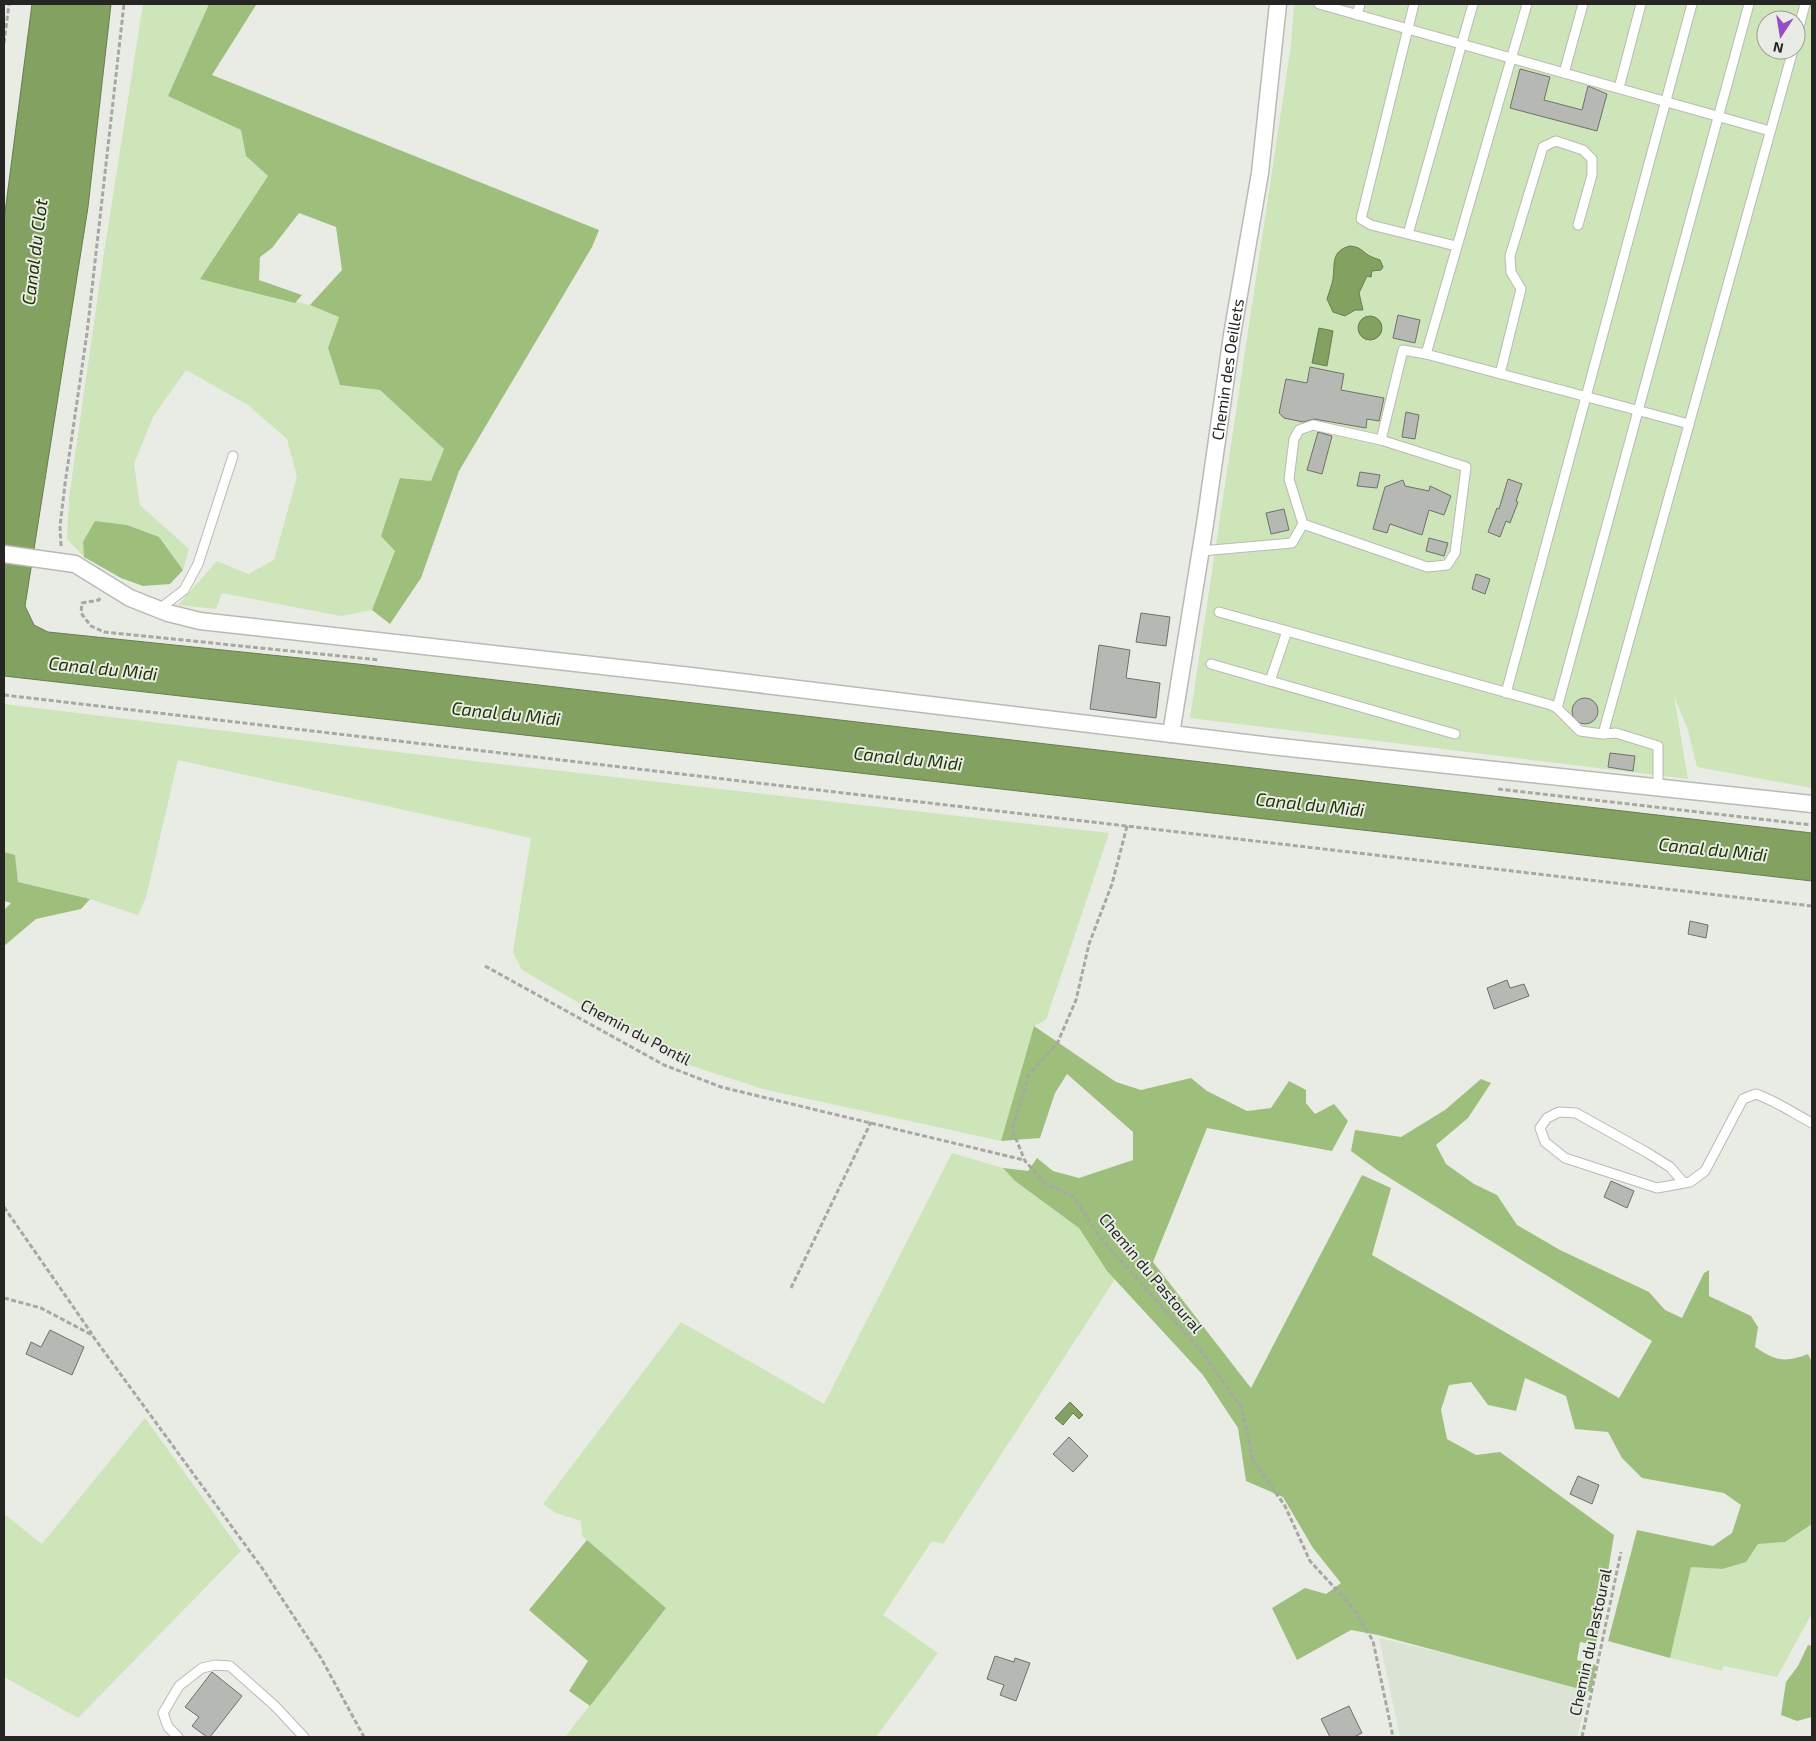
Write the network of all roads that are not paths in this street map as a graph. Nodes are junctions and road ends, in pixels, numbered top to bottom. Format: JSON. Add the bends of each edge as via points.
{"nodes":[{"id":1,"x":1278,"y":4,"type":"edge"},
{"id":2,"x":1319,"y":4,"type":"edge"},
{"id":3,"x":1360,"y":4,"type":"edge"},
{"id":4,"x":1414,"y":4,"type":"edge"},
{"id":5,"x":1473,"y":4,"type":"edge"},
{"id":6,"x":1527,"y":4,"type":"edge"},
{"id":7,"x":1583,"y":4,"type":"edge"},
{"id":8,"x":1641,"y":4,"type":"edge"},
{"id":9,"x":1692,"y":4,"type":"edge"},
{"id":10,"x":1749,"y":4,"type":"edge"},
{"id":11,"x":1357,"y":14,"type":"junction"},
{"id":12,"x":1408,"y":29,"type":"junction"},
{"id":13,"x":1462,"y":44,"type":"junction"},
{"id":14,"x":1512,"y":58,"type":"junction"},
{"id":15,"x":1790,"y":60,"type":"edge"},
{"id":16,"x":1564,"y":73,"type":"junction"},
{"id":17,"x":1619,"y":88,"type":"junction"},
{"id":18,"x":1665,"y":101,"type":"junction"},
{"id":19,"x":1718,"y":117,"type":"junction"},
{"id":20,"x":1770,"y":131,"type":"junction"},
{"id":21,"x":1578,"y":225,"type":"dead end"},
{"id":22,"x":1408,"y":234,"type":"junction"},
{"id":23,"x":1456,"y":246,"type":"junction"},
{"id":24,"x":1426,"y":354,"type":"junction"},
{"id":25,"x":1500,"y":374,"type":"junction"},
{"id":26,"x":1586,"y":396,"type":"junction"},
{"id":27,"x":1638,"y":410,"type":"junction"},
{"id":28,"x":1689,"y":424,"type":"junction"},
{"id":29,"x":1381,"y":440,"type":"junction"},
{"id":30,"x":233,"y":456,"type":"dead end"},
{"id":31,"x":1303,"y":524,"type":"junction"},
{"id":32,"x":1201,"y":551,"type":"junction"},
{"id":33,"x":4,"y":554,"type":"edge"},
{"id":34,"x":158,"y":610,"type":"junction"},
{"id":35,"x":1218,"y":612,"type":"dead end"},
{"id":36,"x":1287,"y":631,"type":"junction"},
{"id":37,"x":1211,"y":664,"type":"dead end"},
{"id":38,"x":1270,"y":680,"type":"junction"},
{"id":39,"x":1506,"y":692,"type":"junction"},
{"id":40,"x":1558,"y":708,"type":"junction"},
{"id":41,"x":1171,"y":734,"type":"junction"},
{"id":42,"x":1455,"y":734,"type":"dead end"},
{"id":43,"x":1603,"y":734,"type":"junction"},
{"id":44,"x":1658,"y":787,"type":"junction"},
{"id":45,"x":1812,"y":804,"type":"edge"},
{"id":46,"x":1812,"y":1123,"type":"edge"},
{"id":47,"x":1684,"y":1183,"type":"junction"},
{"id":48,"x":178,"y":1737,"type":"edge"},
{"id":49,"x":304,"y":1737,"type":"edge"}],
"edges":[{"from":1,"to":32,"type":"street","name":"Chemin des Oeillets","via":[[1260,173],[1232,335]]},
{"from":2,"to":11,"type":"lane"},
{"from":3,"to":11,"type":"lane"},
{"from":4,"to":12,"type":"lane"},
{"from":5,"to":13,"type":"lane"},
{"from":6,"to":14,"type":"lane"},
{"from":7,"to":16,"type":"lane"},
{"from":8,"to":17,"type":"lane"},
{"from":9,"to":18,"type":"lane"},
{"from":10,"to":19,"type":"lane"},
{"from":11,"to":12,"type":"lane"},
{"from":12,"to":13,"type":"lane"},
{"from":12,"to":22,"type":"lane","via":[[1361,219],[1371,225]]},
{"from":13,"to":14,"type":"lane"},
{"from":13,"to":22,"type":"lane"},
{"from":14,"to":16,"type":"lane"},
{"from":14,"to":23,"type":"lane"},
{"from":15,"to":20,"type":"lane"},
{"from":16,"to":17,"type":"lane"},
{"from":17,"to":18,"type":"lane"},
{"from":18,"to":19,"type":"lane"},
{"from":18,"to":26,"type":"lane"},
{"from":19,"to":20,"type":"lane"},
{"from":19,"to":27,"type":"lane"},
{"from":20,"to":28,"type":"lane"},
{"from":21,"to":25,"type":"lane","via":[[1592,175],[1592,159],[1583,150],[1556,141],[1543,147],[1510,256],[1511,272],[1521,289]]},
{"from":22,"to":23,"type":"lane"},
{"from":23,"to":24,"type":"lane"},
{"from":24,"to":25,"type":"lane"},
{"from":24,"to":29,"type":"lane","via":[[1403,350]]},
{"from":25,"to":26,"type":"lane"},
{"from":26,"to":27,"type":"lane"},
{"from":26,"to":39,"type":"lane"},
{"from":27,"to":28,"type":"lane"},
{"from":27,"to":40,"type":"lane"},
{"from":28,"to":43,"type":"lane"},
{"from":29,"to":31,"type":"lane","via":[[1313,425],[1299,430],[1294,439],[1289,479]]},
{"from":29,"to":31,"type":"lane","via":[[1466,467],[1455,553],[1448,565],[1427,567]]},
{"from":30,"to":34,"type":"lane","via":[[198,564],[184,590]]},
{"from":31,"to":32,"type":"lane","via":[[1292,543]]},
{"from":32,"to":41,"type":"street","name":"Chemin des Oeillets"},
{"from":33,"to":34,"type":"street","via":[[58,561],[87,569],[130,598]]},
{"from":34,"to":41,"type":"street","via":[[219,623]]},
{"from":35,"to":36,"type":"lane"},
{"from":36,"to":38,"type":"lane"},
{"from":36,"to":39,"type":"lane"},
{"from":37,"to":38,"type":"lane"},
{"from":38,"to":42,"type":"lane"},
{"from":39,"to":40,"type":"lane"},
{"from":40,"to":43,"type":"lane","via":[[1580,731]]},
{"from":41,"to":44,"type":"street"},
{"from":43,"to":44,"type":"lane","via":[[1616,732],[1658,746]]},
{"from":44,"to":45,"type":"street"},
{"from":46,"to":47,"type":"lane","via":[[1774,1100],[1756,1094],[1743,1099],[1705,1171]]},
{"from":47,"to":47,"type":"lane","via":[[1658,1188],[1565,1158],[1545,1142],[1540,1128],[1547,1118],[1560,1112],[1576,1113],[1670,1167]]},
{"from":48,"to":49,"type":"lane","via":[[168,1727],[163,1712],[179,1686],[202,1668],[215,1665],[230,1666]]}]}
